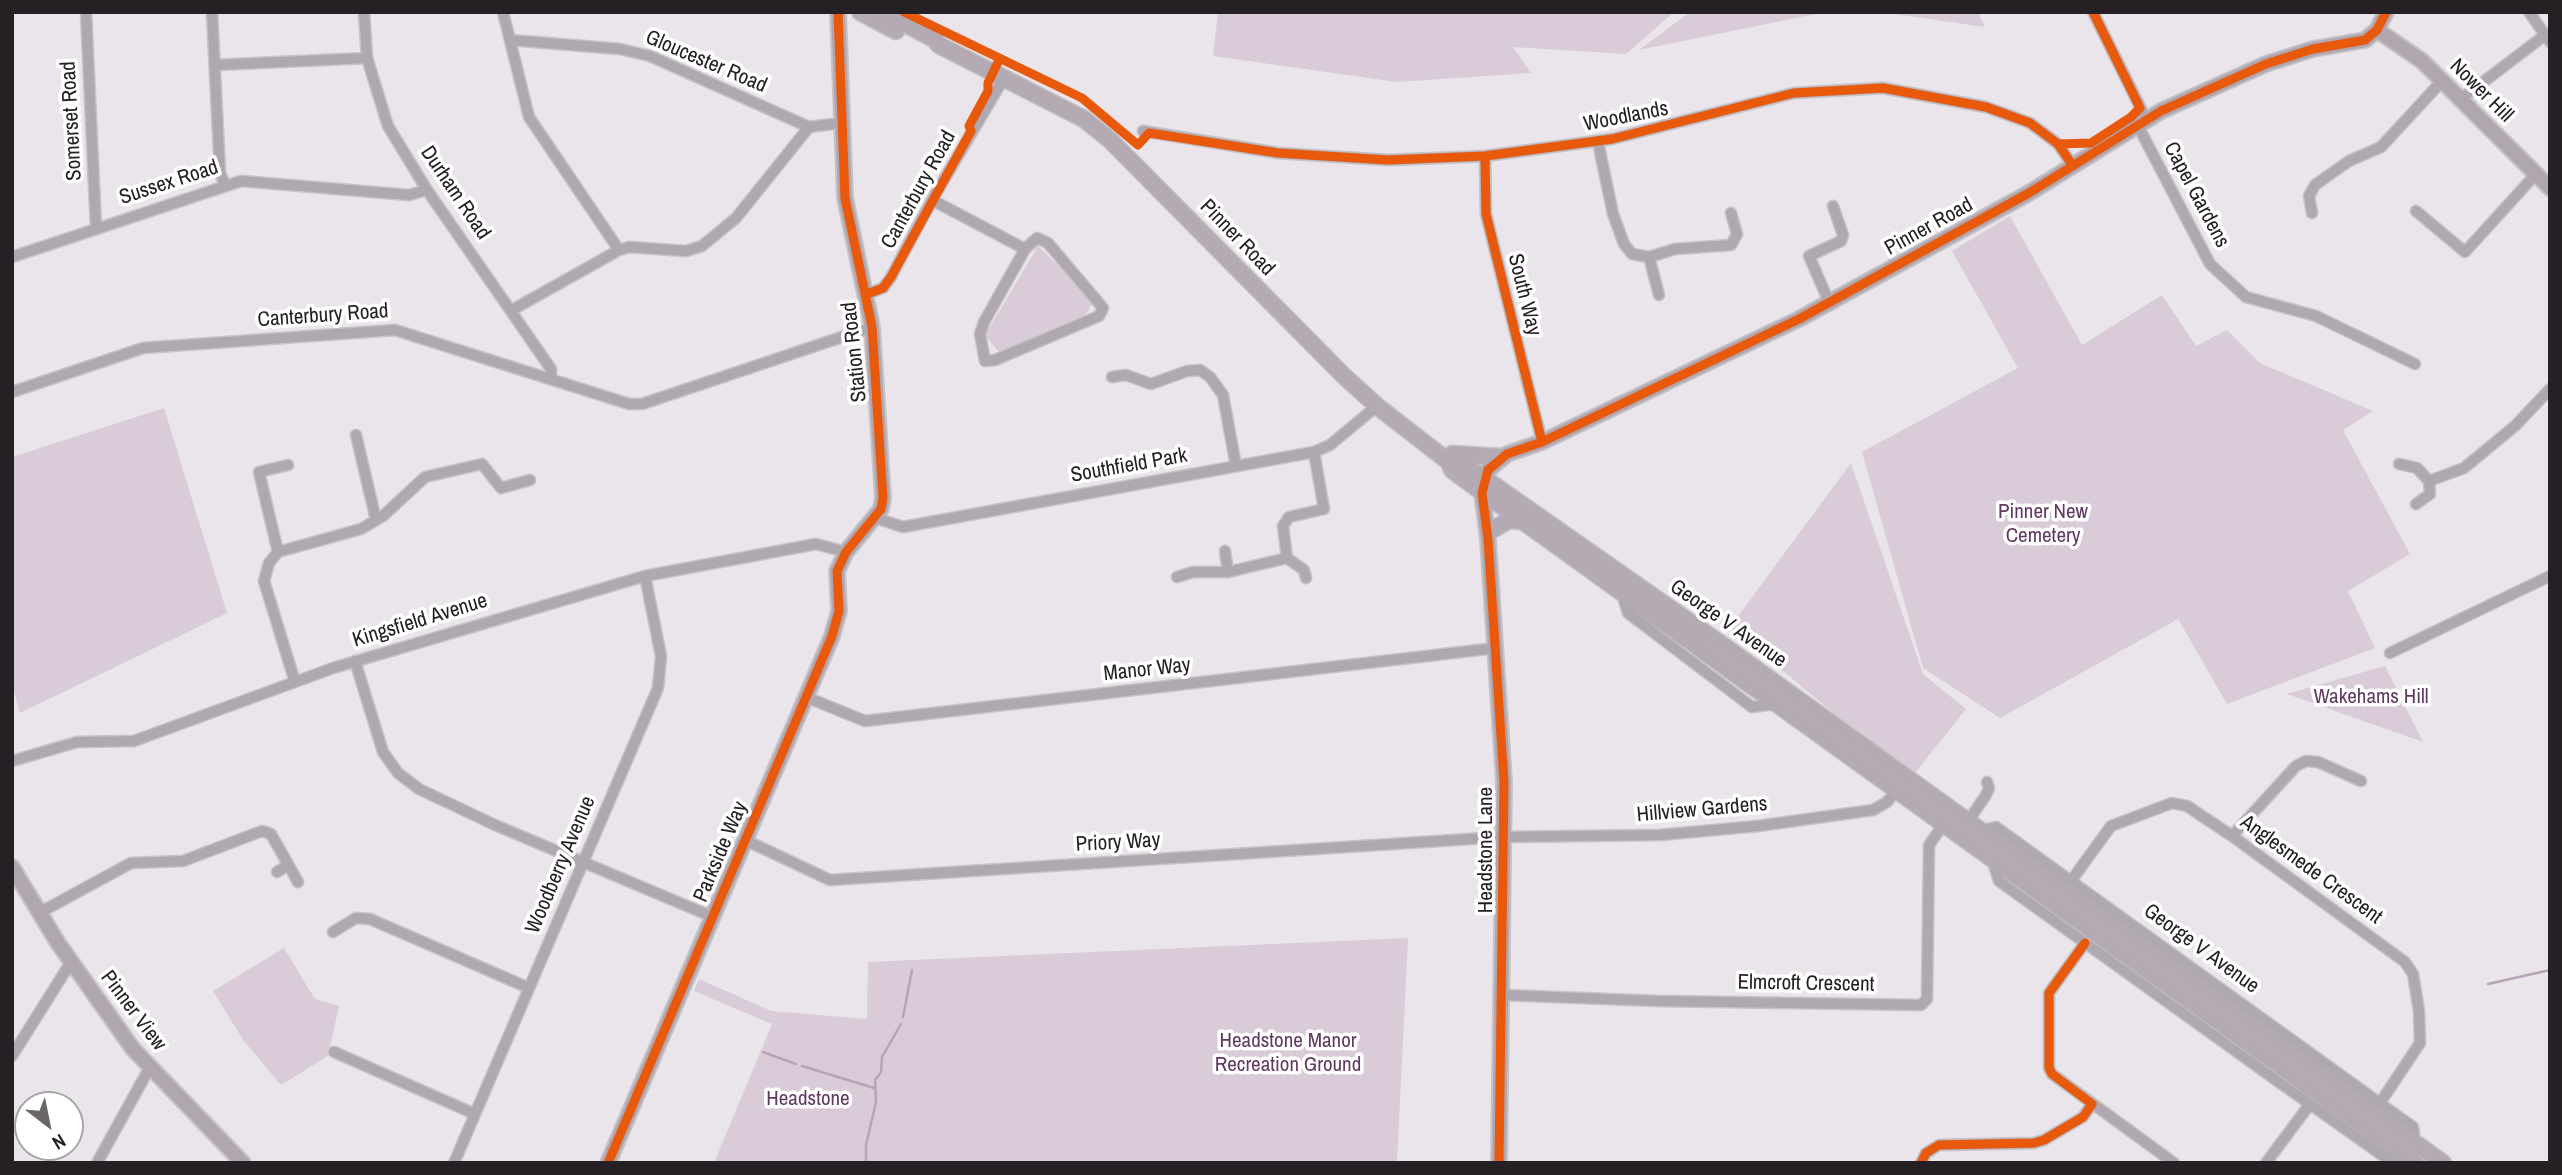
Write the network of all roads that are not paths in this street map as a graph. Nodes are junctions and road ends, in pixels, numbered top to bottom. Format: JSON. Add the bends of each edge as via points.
{"nodes":[{"id":1,"x":86,"y":12,"type":"edge"},
{"id":2,"x":212,"y":12,"type":"edge"},
{"id":3,"x":364,"y":12,"type":"edge"},
{"id":4,"x":503,"y":12,"type":"edge"},
{"id":5,"x":838,"y":12,"type":"edge"},
{"id":6,"x":860,"y":12,"type":"edge"},
{"id":7,"x":883,"y":12,"type":"edge"},
{"id":8,"x":2093,"y":12,"type":"edge"},
{"id":9,"x":2386,"y":12,"type":"edge"},
{"id":10,"x":2529,"y":12,"type":"edge"},
{"id":11,"x":2377,"y":30,"type":"junction"},
{"id":12,"x":2547,"y":39,"type":"edge"},
{"id":13,"x":510,"y":40,"type":"junction"},
{"id":14,"x":939,"y":45,"type":"junction"},
{"id":15,"x":367,"y":58,"type":"junction"},
{"id":16,"x":215,"y":65,"type":"junction"},
{"id":17,"x":1004,"y":78,"type":"junction"},
{"id":18,"x":2442,"y":81,"type":"junction"},
{"id":19,"x":2461,"y":99,"type":"junction"},
{"id":20,"x":2141,"y":122,"type":"junction"},
{"id":21,"x":841,"y":123,"type":"junction"},
{"id":22,"x":809,"y":127,"type":"junction"},
{"id":23,"x":1143,"y":131,"type":"dead end"},
{"id":24,"x":1161,"y":135,"type":"junction"},
{"id":25,"x":1598,"y":142,"type":"junction"},
{"id":26,"x":1156,"y":146,"type":"dead end"},
{"id":27,"x":1485,"y":156,"type":"junction"},
{"id":28,"x":2073,"y":166,"type":"junction"},
{"id":29,"x":2535,"y":175,"type":"junction"},
{"id":30,"x":225,"y":185,"type":"junction"},
{"id":31,"x":2550,"y":188,"type":"edge"},
{"id":32,"x":427,"y":190,"type":"junction"},
{"id":33,"x":932,"y":200,"type":"junction"},
{"id":34,"x":1833,"y":206,"type":"dead end"},
{"id":35,"x":2416,"y":211,"type":"dead end"},
{"id":36,"x":1731,"y":213,"type":"dead end"},
{"id":37,"x":2312,"y":213,"type":"dead end"},
{"id":38,"x":96,"y":228,"type":"junction"},
{"id":39,"x":1025,"y":249,"type":"junction"},
{"id":40,"x":619,"y":250,"type":"junction"},
{"id":41,"x":12,"y":257,"type":"edge"},
{"id":42,"x":1649,"y":257,"type":"junction"},
{"id":43,"x":867,"y":294,"type":"junction"},
{"id":44,"x":1659,"y":296,"type":"dead end"},
{"id":45,"x":1829,"y":302,"type":"junction"},
{"id":46,"x":512,"y":310,"type":"junction"},
{"id":47,"x":872,"y":327,"type":"junction"},
{"id":48,"x":2415,"y":364,"type":"dead end"},
{"id":49,"x":1112,"y":377,"type":"dead end"},
{"id":50,"x":551,"y":379,"type":"junction"},
{"id":51,"x":2550,"y":389,"type":"edge"},
{"id":52,"x":12,"y":392,"type":"edge"},
{"id":53,"x":1377,"y":406,"type":"junction"},
{"id":54,"x":356,"y":435,"type":"dead end"},
{"id":55,"x":1542,"y":442,"type":"junction"},
{"id":56,"x":1314,"y":452,"type":"junction"},
{"id":57,"x":1508,"y":455,"type":"junction"},
{"id":58,"x":1444,"y":458,"type":"junction"},
{"id":59,"x":2399,"y":464,"type":"dead end"},
{"id":60,"x":288,"y":465,"type":"dead end"},
{"id":61,"x":1236,"y":466,"type":"junction"},
{"id":62,"x":530,"y":480,"type":"dead end"},
{"id":63,"x":2429,"y":481,"type":"junction"},
{"id":64,"x":1489,"y":489,"type":"junction"},
{"id":65,"x":2416,"y":504,"type":"dead end"},
{"id":66,"x":876,"y":518,"type":"junction"},
{"id":67,"x":376,"y":520,"type":"junction"},
{"id":68,"x":1520,"y":521,"type":"junction"},
{"id":69,"x":1490,"y":534,"type":"junction"},
{"id":70,"x":1225,"y":551,"type":"dead end"},
{"id":71,"x":278,"y":552,"type":"junction"},
{"id":72,"x":846,"y":552,"type":"junction"},
{"id":73,"x":1287,"y":558,"type":"junction"},
{"id":74,"x":1228,"y":572,"type":"junction"},
{"id":75,"x":645,"y":576,"type":"junction"},
{"id":76,"x":2550,"y":576,"type":"edge"},
{"id":77,"x":1177,"y":577,"type":"dead end"},
{"id":78,"x":1306,"y":578,"type":"dead end"},
{"id":79,"x":1621,"y":592,"type":"junction"},
{"id":80,"x":1724,"y":646,"type":"junction"},
{"id":81,"x":1496,"y":648,"type":"junction"},
{"id":82,"x":2390,"y":653,"type":"dead end"},
{"id":83,"x":355,"y":661,"type":"junction"},
{"id":84,"x":1721,"y":665,"type":"junction"},
{"id":85,"x":295,"y":681,"type":"junction"},
{"id":86,"x":806,"y":697,"type":"junction"},
{"id":87,"x":1775,"y":704,"type":"junction"},
{"id":88,"x":12,"y":761,"type":"edge"},
{"id":89,"x":2361,"y":781,"type":"dead end"},
{"id":90,"x":1987,"y":782,"type":"dead end"},
{"id":91,"x":1896,"y":791,"type":"junction"},
{"id":92,"x":1943,"y":825,"type":"junction"},
{"id":93,"x":1973,"y":827,"type":"junction"},
{"id":94,"x":2232,"y":836,"type":"junction"},
{"id":95,"x":1503,"y":837,"type":"junction"},
{"id":96,"x":745,"y":840,"type":"junction"},
{"id":97,"x":1992,"y":860,"type":"junction"},
{"id":98,"x":584,"y":861,"type":"junction"},
{"id":99,"x":288,"y":865,"type":"junction"},
{"id":100,"x":14,"y":872,"type":"edge"},
{"id":101,"x":277,"y":872,"type":"dead end"},
{"id":102,"x":2071,"y":881,"type":"junction"},
{"id":103,"x":298,"y":883,"type":"dead end"},
{"id":104,"x":39,"y":913,"type":"junction"},
{"id":105,"x":713,"y":917,"type":"junction"},
{"id":106,"x":333,"y":932,"type":"dead end"},
{"id":107,"x":2141,"y":940,"type":"junction"},
{"id":108,"x":2085,"y":943,"type":"junction"},
{"id":109,"x":71,"y":962,"type":"junction"},
{"id":110,"x":2153,"y":984,"type":"junction"},
{"id":111,"x":529,"y":988,"type":"junction"},
{"id":112,"x":1503,"y":995,"type":"junction"},
{"id":113,"x":2223,"y":1016,"type":"junction"},
{"id":114,"x":334,"y":1052,"type":"dead end"},
{"id":115,"x":12,"y":1056,"type":"edge"},
{"id":116,"x":150,"y":1067,"type":"junction"},
{"id":117,"x":2324,"y":1071,"type":"junction"},
{"id":118,"x":2279,"y":1074,"type":"junction"},
{"id":119,"x":2380,"y":1103,"type":"junction"},
{"id":120,"x":2092,"y":1104,"type":"junction"},
{"id":121,"x":2310,"y":1104,"type":"junction"},
{"id":122,"x":475,"y":1114,"type":"junction"},
{"id":123,"x":2412,"y":1154,"type":"edge"},
{"id":124,"x":97,"y":1163,"type":"edge"},
{"id":125,"x":243,"y":1163,"type":"edge"},
{"id":126,"x":454,"y":1163,"type":"edge"},
{"id":127,"x":608,"y":1163,"type":"edge"},
{"id":128,"x":1499,"y":1163,"type":"edge"},
{"id":129,"x":1921,"y":1163,"type":"edge"},
{"id":130,"x":2174,"y":1163,"type":"edge"},
{"id":131,"x":2266,"y":1163,"type":"edge"},
{"id":132,"x":2443,"y":1163,"type":"edge"}],
"edges":[{"from":1,"to":38,"type":"street","name":"Somerset Road"},
{"from":2,"to":16,"type":"street"},
{"from":3,"to":15,"type":"street","name":"Durham Road"},
{"from":4,"to":13,"type":"street"},
{"from":5,"to":21,"type":"street","name":"Station Road"},
{"from":6,"to":14,"type":"main road","name":"Pinner Road","via":[[929,48]]},
{"from":7,"to":14,"type":"main road","name":"Pinner Road"},
{"from":8,"to":20,"type":"street","name":"Capel Gardens"},
{"from":9,"to":11,"type":"street"},
{"from":10,"to":12,"type":"street"},
{"from":11,"to":18,"type":"street","name":"Nower Hill"},
{"from":11,"to":20,"type":"street","name":"Pinner Road","via":[[2365,40],[2313,49],[2266,64]]},
{"from":12,"to":19,"type":"street"},
{"from":13,"to":22,"type":"street","name":"Gloucester Road","via":[[621,49],[650,56]]},
{"from":13,"to":40,"type":"street","via":[[529,117]]},
{"from":14,"to":17,"type":"main road","name":"Pinner Road"},
{"from":15,"to":16,"type":"street"},
{"from":15,"to":32,"type":"street","name":"Durham Road","via":[[387,127]]},
{"from":16,"to":30,"type":"street","via":[[219,173]]},
{"from":17,"to":33,"type":"street","name":"Canterbury Road"},
{"from":17,"to":53,"type":"main road","name":"Pinner Road","via":[[1084,119],[1110,140]]},
{"from":18,"to":19,"type":"street","name":"Nower Hill"},
{"from":18,"to":37,"type":"street","via":[[2381,147],[2315,185],[2309,196]]},
{"from":19,"to":29,"type":"street","name":"Nower Hill"},
{"from":20,"to":28,"type":"street","name":"Pinner Road"},
{"from":20,"to":48,"type":"street","name":"Capel Gardens","via":[[2210,264],[2246,297],[2316,316]]},
{"from":21,"to":22,"type":"street"},
{"from":21,"to":43,"type":"street","name":"Station Road","via":[[846,211]]},
{"from":22,"to":40,"type":"street","via":[[736,218],[702,246],[686,251]]},
{"from":23,"to":24,"type":"street","name":"Woodlands"},
{"from":24,"to":26,"type":"street"},
{"from":24,"to":27,"type":"street","name":"Woodlands","via":[[1278,153],[1388,160]]},
{"from":25,"to":27,"type":"street","name":"Woodlands"},
{"from":25,"to":28,"type":"street","name":"Woodlands","via":[[1794,93],[1883,88],[1986,107],[2030,123],[2058,144]]},
{"from":25,"to":42,"type":"street","via":[[1621,236],[1632,254]]},
{"from":27,"to":55,"type":"street","name":"South Way","via":[[1486,214]]},
{"from":28,"to":45,"type":"street","name":"Pinner Road"},
{"from":29,"to":31,"type":"street","name":"Nower Hill"},
{"from":29,"to":35,"type":"street","via":[[2465,252]]},
{"from":30,"to":32,"type":"street","name":"Sussex Road","via":[[241,181],[409,195]]},
{"from":30,"to":38,"type":"street","name":"Sussex Road"},
{"from":32,"to":46,"type":"street","name":"Durham Road"},
{"from":33,"to":39,"type":"street"},
{"from":33,"to":43,"type":"street","name":"Canterbury Road","via":[[891,277],[883,288]]},
{"from":34,"to":45,"type":"street","via":[[1841,242],[1810,256]]},
{"from":36,"to":42,"type":"street","via":[[1737,234],[1731,245],[1675,249]]},
{"from":38,"to":41,"type":"street","name":"Sussex Road"},
{"from":39,"to":39,"type":"street","via":[[1037,239],[1048,243],[1103,308],[1099,316],[985,361],[980,334]]},
{"from":40,"to":46,"type":"street"},
{"from":42,"to":44,"type":"street"},
{"from":43,"to":47,"type":"street","name":"Station Road"},
{"from":45,"to":55,"type":"street","name":"Pinner Road"},
{"from":46,"to":50,"type":"street","name":"Durham Road","via":[[551,369]]},
{"from":47,"to":50,"type":"street","name":"Canterbury Road","via":[[642,404]]},
{"from":47,"to":66,"type":"street","name":"Station Road","via":[[883,498]]},
{"from":49,"to":61,"type":"street","via":[[1126,375],[1151,384],[1187,371],[1200,370],[1210,377],[1223,395]]},
{"from":50,"to":52,"type":"street","name":"Canterbury Road","via":[[395,330],[142,348]]},
{"from":51,"to":63,"type":"street","via":[[2515,426],[2464,468]]},
{"from":53,"to":56,"type":"street","name":"Southfield Park","via":[[1330,445]]},
{"from":53,"to":58,"type":"main road","name":"Pinner Road"},
{"from":54,"to":67,"type":"street"},
{"from":55,"to":57,"type":"street","name":"Pinner Road"},
{"from":56,"to":61,"type":"street","name":"Southfield Park"},
{"from":56,"to":73,"type":"street","via":[[1324,509],[1289,517],[1283,526]]},
{"from":57,"to":58,"type":"main road"},
{"from":57,"to":64,"type":"street"},
{"from":58,"to":64,"type":"main road","name":"Pinner Road","via":[[1452,470]]},
{"from":59,"to":63,"type":"street","via":[[2417,468]]},
{"from":60,"to":71,"type":"street","via":[[259,472]]},
{"from":61,"to":66,"type":"street","name":"Southfield Park","via":[[903,527]]},
{"from":62,"to":67,"type":"street","via":[[501,488],[482,464],[425,477]]},
{"from":63,"to":65,"type":"street","via":[[2430,494]]},
{"from":64,"to":68,"type":"main road","name":"George V Avenue"},
{"from":64,"to":69,"type":"street","name":"Headstone Lane"},
{"from":64,"to":80,"type":"main road","name":"George V Avenue"},
{"from":66,"to":72,"type":"street"},
{"from":67,"to":71,"type":"street","via":[[361,529]]},
{"from":68,"to":69,"type":"main road","via":[[1509,520]]},
{"from":68,"to":79,"type":"main road","name":"George V Avenue"},
{"from":69,"to":81,"type":"street","name":"Headstone Lane"},
{"from":70,"to":74,"type":"street"},
{"from":71,"to":85,"type":"street","via":[[264,581]]},
{"from":72,"to":75,"type":"street","name":"Kingsfield Avenue","via":[[816,544]]},
{"from":72,"to":86,"type":"street","name":"Parkside Way","via":[[835,579],[836,625]]},
{"from":73,"to":74,"type":"street"},
{"from":73,"to":78,"type":"street","via":[[1304,570]]},
{"from":74,"to":77,"type":"street"},
{"from":75,"to":83,"type":"street","name":"Kingsfield Avenue"},
{"from":75,"to":98,"type":"street","name":"Woodberry Avenue","via":[[661,656],[658,688]]},
{"from":76,"to":82,"type":"street"},
{"from":79,"to":84,"type":"main road","name":"George V Avenue"},
{"from":79,"to":87,"type":"street","name":"George V Avenue","via":[[1628,614],[1752,707]]},
{"from":80,"to":84,"type":"main road"},
{"from":80,"to":93,"type":"main road","name":"George V Avenue"},
{"from":81,"to":86,"type":"street","name":"Manor Way","via":[[865,721]]},
{"from":81,"to":95,"type":"street","name":"Headstone Lane"},
{"from":83,"to":85,"type":"street","name":"Kingsfield Avenue"},
{"from":83,"to":98,"type":"street","via":[[383,752],[398,773],[419,789],[484,820]]},
{"from":84,"to":87,"type":"main road","name":"George V Avenue"},
{"from":85,"to":88,"type":"street","name":"Kingsfield Avenue","via":[[134,741],[76,742]]},
{"from":86,"to":96,"type":"street","name":"Parkside Way"},
{"from":87,"to":91,"type":"main road","name":"George V Avenue"},
{"from":89,"to":94,"type":"street","via":[[2306,761]]},
{"from":90,"to":93,"type":"street","via":[[1989,788]]},
{"from":91,"to":92,"type":"main road","name":"George V Avenue"},
{"from":91,"to":95,"type":"street","name":"Hillview Gardens","via":[[1873,810],[1758,826],[1660,835]]},
{"from":92,"to":97,"type":"main road","name":"George V Avenue"},
{"from":92,"to":112,"type":"street","name":"Elmcroft Crescent","via":[[1929,845],[1927,999],[1921,1005]]},
{"from":93,"to":102,"type":"street","name":"George V Avenue","via":[[1996,827]]},
{"from":93,"to":107,"type":"main road","name":"George V Avenue"},
{"from":94,"to":102,"type":"street","name":"Anglesmede Crescent","via":[[2187,806],[2172,803],[2111,826]]},
{"from":94,"to":119,"type":"street","name":"Anglesmede Crescent","via":[[2405,962],[2413,974],[2420,1043]]},
{"from":95,"to":96,"type":"street","name":"Priory Way","via":[[830,880]]},
{"from":95,"to":112,"type":"street","name":"Headstone Lane"},
{"from":96,"to":105,"type":"street","name":"Parkside Way"},
{"from":97,"to":108,"type":"street","name":"George V Avenue","via":[[1999,881]]},
{"from":97,"to":110,"type":"main road","name":"George V Avenue"},
{"from":98,"to":105,"type":"street"},
{"from":98,"to":111,"type":"street","name":"Woodberry Avenue"},
{"from":99,"to":101,"type":"street"},
{"from":99,"to":103,"type":"street"},
{"from":99,"to":104,"type":"street","via":[[271,834],[262,831],[183,861],[131,863]]},
{"from":100,"to":104,"type":"street","name":"Pinner View"},
{"from":102,"to":107,"type":"street","name":"George V Avenue"},
{"from":104,"to":109,"type":"street","name":"Pinner View"},
{"from":105,"to":127,"type":"street","name":"Parkside Way"},
{"from":106,"to":111,"type":"street","via":[[356,918],[370,919]]},
{"from":107,"to":113,"type":"main road","name":"George V Avenue"},
{"from":107,"to":117,"type":"street","name":"George V Avenue"},
{"from":108,"to":110,"type":"street","name":"George V Avenue"},
{"from":108,"to":120,"type":"street","via":[[2049,993],[2049,1068]]},
{"from":109,"to":115,"type":"street"},
{"from":109,"to":116,"type":"street","name":"Pinner View"},
{"from":110,"to":113,"type":"main road","name":"George V Avenue"},
{"from":110,"to":118,"type":"street","name":"George V Avenue"},
{"from":111,"to":122,"type":"street","name":"Woodberry Avenue"},
{"from":112,"to":128,"type":"street","name":"Headstone Lane"},
{"from":113,"to":117,"type":"main road","name":"George V Avenue"},
{"from":113,"to":118,"type":"main road","name":"George V Avenue"},
{"from":114,"to":122,"type":"street"},
{"from":116,"to":124,"type":"street"},
{"from":116,"to":125,"type":"street","name":"Pinner View"},
{"from":117,"to":119,"type":"street","name":"George V Avenue"},
{"from":117,"to":123,"type":"main road","name":"George V Avenue"},
{"from":118,"to":121,"type":"street","name":"George V Avenue"},
{"from":118,"to":123,"type":"main road","name":"George V Avenue"},
{"from":119,"to":123,"type":"street","name":"George V Avenue","via":[[2413,1127]]},
{"from":120,"to":129,"type":"street","via":[[2082,1116],[2044,1140],[1939,1145],[1926,1153]]},
{"from":120,"to":130,"type":"street"},
{"from":121,"to":123,"type":"street","name":"George V Avenue","via":[[2386,1158]]},
{"from":121,"to":131,"type":"street"},
{"from":122,"to":126,"type":"street","name":"Woodberry Avenue"},
{"from":123,"to":132,"type":"main road","name":"George V Avenue"}]}
